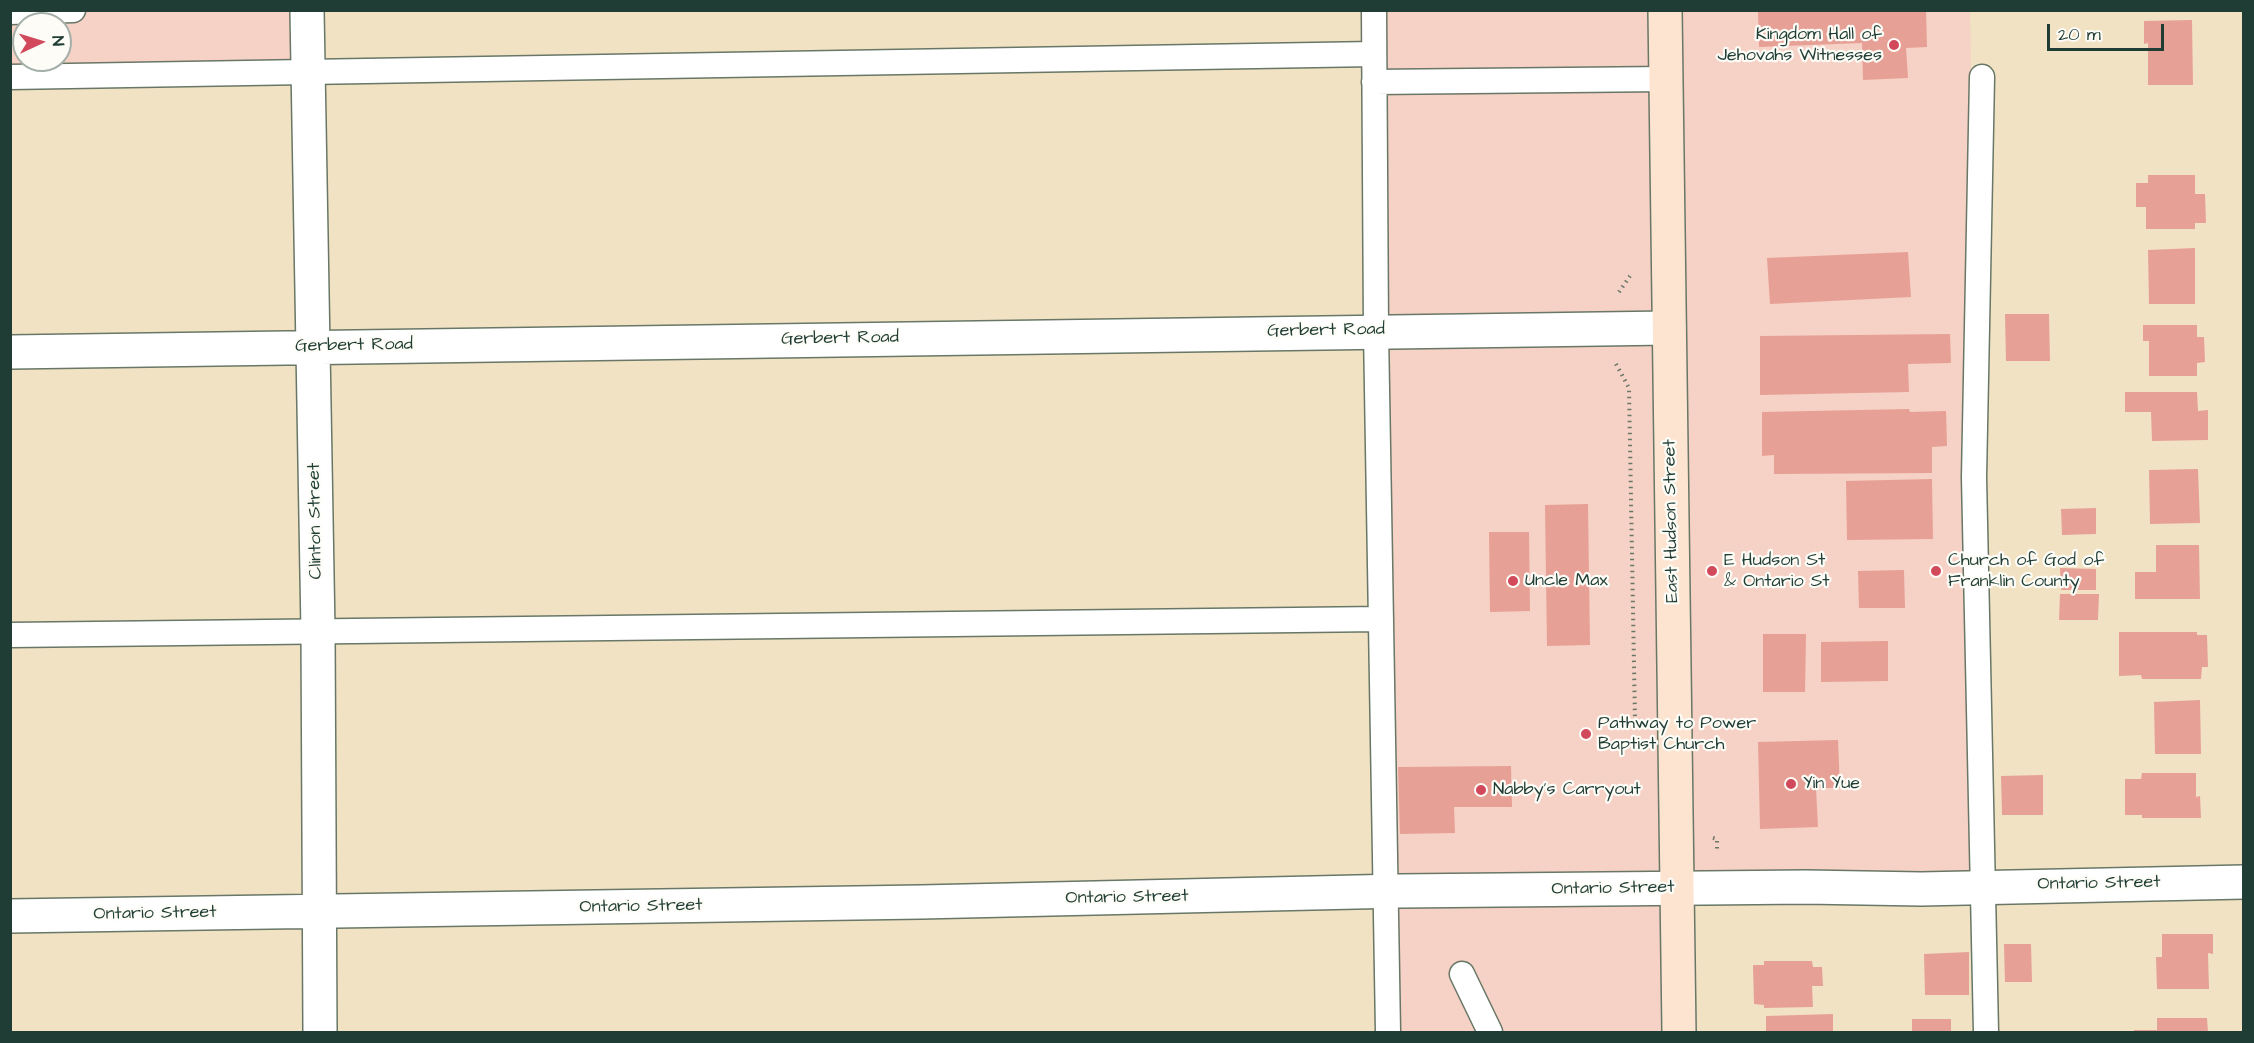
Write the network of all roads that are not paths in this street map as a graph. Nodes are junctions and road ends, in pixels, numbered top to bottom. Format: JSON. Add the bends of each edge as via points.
{"nodes":[{"id":1,"x":73,"y":10,"type":"edge"},
{"id":2,"x":307,"y":10,"type":"edge"},
{"id":3,"x":1374,"y":10,"type":"edge"},
{"id":4,"x":1665,"y":10,"type":"edge"},
{"id":5,"x":10,"y":12,"type":"edge"},
{"id":6,"x":1374,"y":54,"type":"junction"},
{"id":7,"x":308,"y":74,"type":"junction"},
{"id":8,"x":10,"y":77,"type":"edge"},
{"id":9,"x":1982,"y":77,"type":"dead end"},
{"id":10,"x":1665,"y":79,"type":"junction"},
{"id":11,"x":1374,"y":82,"type":"junction"},
{"id":12,"x":1669,"y":328,"type":"junction"},
{"id":13,"x":1376,"y":331,"type":"junction"},
{"id":14,"x":312,"y":347,"type":"junction"},
{"id":15,"x":10,"y":352,"type":"edge"},
{"id":16,"x":1382,"y":619,"type":"junction"},
{"id":17,"x":318,"y":631,"type":"junction"},
{"id":18,"x":10,"y":635,"type":"edge"},
{"id":19,"x":2244,"y":882,"type":"edge"},
{"id":20,"x":1983,"y":886,"type":"junction"},
{"id":21,"x":1677,"y":889,"type":"junction"},
{"id":22,"x":1387,"y":892,"type":"junction"},
{"id":23,"x":321,"y":912,"type":"junction"},
{"id":24,"x":10,"y":916,"type":"edge"},
{"id":25,"x":1462,"y":974,"type":"dead end"},
{"id":26,"x":320,"y":1032,"type":"edge"},
{"id":27,"x":1388,"y":1032,"type":"edge"},
{"id":28,"x":1490,"y":1032,"type":"edge"},
{"id":29,"x":1671,"y":1032,"type":"edge"},
{"id":30,"x":1679,"y":1032,"type":"edge"},
{"id":31,"x":1986,"y":1032,"type":"edge"}],
"edges":[{"from":1,"to":5,"type":"lane"},
{"from":2,"to":7,"type":"street","name":"Clinton Street"},
{"from":3,"to":6,"type":"lane"},
{"from":4,"to":10,"type":"main road","name":"East Hudson Street"},
{"from":6,"to":7,"type":"lane"},
{"from":6,"to":11,"type":"lane"},
{"from":7,"to":8,"type":"lane"},
{"from":7,"to":14,"type":"street","name":"Clinton Street"},
{"from":9,"to":20,"type":"lane","via":[[1974,477]]},
{"from":10,"to":11,"type":"lane"},
{"from":10,"to":12,"type":"main road","name":"East Hudson Street"},
{"from":11,"to":13,"type":"lane"},
{"from":12,"to":13,"type":"street","name":"Gerbert Road"},
{"from":12,"to":21,"type":"main road","name":"East Hudson Street"},
{"from":13,"to":14,"type":"street","name":"Gerbert Road"},
{"from":13,"to":16,"type":"lane"},
{"from":14,"to":15,"type":"street","name":"Gerbert Road"},
{"from":14,"to":17,"type":"street","name":"Clinton Street"},
{"from":16,"to":17,"type":"lane"},
{"from":16,"to":22,"type":"lane"},
{"from":17,"to":18,"type":"lane"},
{"from":17,"to":23,"type":"street","name":"Clinton Street"},
{"from":19,"to":20,"type":"street","name":"Ontario Street"},
{"from":20,"to":21,"type":"street","name":"Ontario Street"},
{"from":20,"to":31,"type":"lane"},
{"from":21,"to":22,"type":"street","name":"Ontario Street"},
{"from":21,"to":30,"type":"main road","name":"East Hudson Street"},
{"from":22,"to":23,"type":"street","name":"Ontario Street"},
{"from":22,"to":27,"type":"lane"},
{"from":23,"to":24,"type":"street","name":"Ontario Street"},
{"from":23,"to":26,"type":"street","name":"Clinton Street"},
{"from":25,"to":28,"type":"lane"},
{"from":29,"to":30,"type":"lane"}]}
